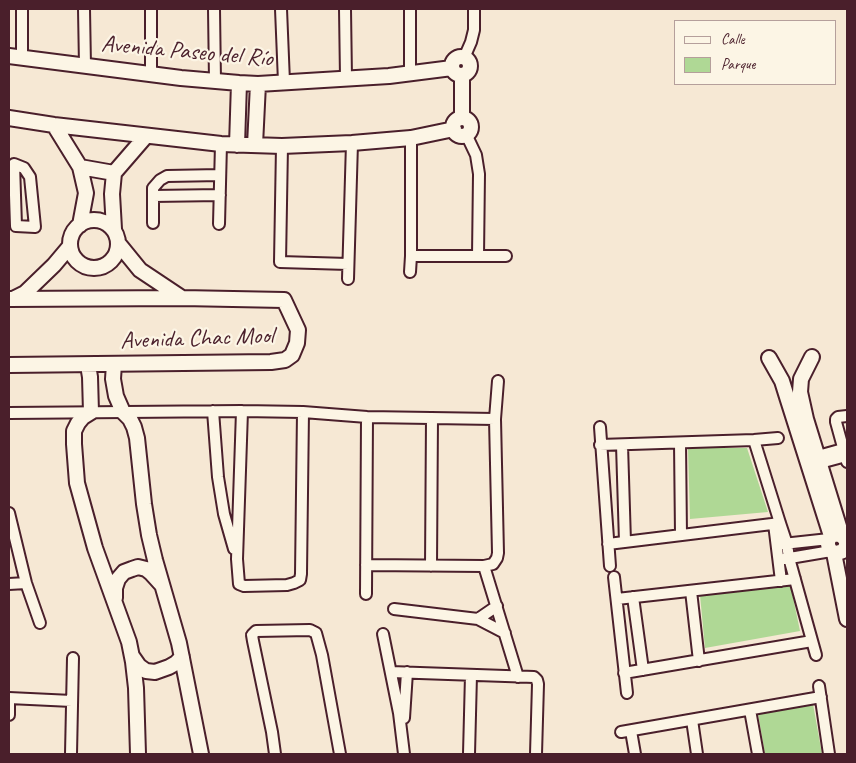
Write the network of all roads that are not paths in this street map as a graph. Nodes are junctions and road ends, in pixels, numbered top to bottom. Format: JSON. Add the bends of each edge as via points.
{"nodes":[{"id":1,"x":22,"y":9,"type":"edge"},
{"id":2,"x":84,"y":9,"type":"edge"},
{"id":3,"x":151,"y":9,"type":"edge"},
{"id":4,"x":214,"y":9,"type":"edge"},
{"id":5,"x":281,"y":9,"type":"edge"},
{"id":6,"x":345,"y":9,"type":"edge"},
{"id":7,"x":410,"y":9,"type":"edge"},
{"id":8,"x":474,"y":9,"type":"edge"},
{"id":9,"x":15,"y":57,"type":"edge"},
{"id":10,"x":464,"y":58,"type":"joint"},
{"id":11,"x":84,"y":66,"type":"junction"},
{"id":12,"x":457,"y":71,"type":"junction"},
{"id":13,"x":410,"y":73,"type":"junction"},
{"id":14,"x":151,"y":74,"type":"junction"},
{"id":15,"x":346,"y":78,"type":"junction"},
{"id":16,"x":215,"y":81,"type":"junction"},
{"id":17,"x":284,"y":82,"type":"junction"},
{"id":18,"x":239,"y":83,"type":"junction"},
{"id":19,"x":258,"y":84,"type":"junction"},
{"id":20,"x":9,"y":118,"type":"edge"},
{"id":21,"x":54,"y":126,"type":"junction"},
{"id":22,"x":460,"y":132,"type":"junction"},
{"id":23,"x":146,"y":136,"type":"junction"},
{"id":24,"x":411,"y":138,"type":"junction"},
{"id":25,"x":352,"y":143,"type":"junction"},
{"id":26,"x":221,"y":144,"type":"junction"},
{"id":27,"x":238,"y":145,"type":"junction"},
{"id":28,"x":255,"y":145,"type":"junction"},
{"id":29,"x":282,"y":146,"type":"junction"},
{"id":30,"x":12,"y":164,"type":"edge"},
{"id":31,"x":80,"y":167,"type":"junction"},
{"id":32,"x":114,"y":173,"type":"junction"},
{"id":33,"x":220,"y":175,"type":"junction"},
{"id":34,"x":153,"y":196,"type":"junction"},
{"id":35,"x":220,"y":196,"type":"junction"},
{"id":36,"x":153,"y":223,"type":"dead end"},
{"id":37,"x":219,"y":224,"type":"dead end"},
{"id":38,"x":80,"y":225,"type":"junction"},
{"id":39,"x":116,"y":236,"type":"junction"},
{"id":40,"x":70,"y":246,"type":"junction"},
{"id":41,"x":411,"y":256,"type":"junction"},
{"id":42,"x":478,"y":256,"type":"junction"},
{"id":43,"x":506,"y":256,"type":"dead end"},
{"id":44,"x":348,"y":264,"type":"junction"},
{"id":45,"x":410,"y":272,"type":"dead end"},
{"id":46,"x":348,"y":279,"type":"dead end"},
{"id":47,"x":182,"y":298,"type":"junction"},
{"id":48,"x":10,"y":299,"type":"edge"},
{"id":49,"x":812,"y":357,"type":"dead end"},
{"id":50,"x":769,"y":358,"type":"dead end"},
{"id":51,"x":114,"y":364,"type":"junction"},
{"id":52,"x":9,"y":365,"type":"edge"},
{"id":53,"x":88,"y":365,"type":"junction"},
{"id":54,"x":801,"y":379,"type":"junction"},
{"id":55,"x":498,"y":381,"type":"dead end"},
{"id":56,"x":782,"y":382,"type":"junction"},
{"id":57,"x":213,"y":411,"type":"junction"},
{"id":58,"x":242,"y":411,"type":"junction"},
{"id":59,"x":91,"y":412,"type":"junction"},
{"id":60,"x":123,"y":412,"type":"junction"},
{"id":61,"x":303,"y":412,"type":"junction"},
{"id":62,"x":9,"y":413,"type":"edge"},
{"id":63,"x":847,"y":416,"type":"edge"},
{"id":64,"x":367,"y":417,"type":"junction"},
{"id":65,"x":432,"y":418,"type":"junction"},
{"id":66,"x":495,"y":419,"type":"junction"},
{"id":67,"x":801,"y":420,"type":"junction"},
{"id":68,"x":600,"y":427,"type":"dead end"},
{"id":69,"x":778,"y":438,"type":"dead end"},
{"id":70,"x":754,"y":440,"type":"junction"},
{"id":71,"x":680,"y":443,"type":"junction"},
{"id":72,"x":600,"y":445,"type":"junction"},
{"id":73,"x":622,"y":445,"type":"junction"},
{"id":74,"x":846,"y":455,"type":"edge"},
{"id":75,"x":819,"y":460,"type":"junction"},
{"id":76,"x":9,"y":513,"type":"edge"},
{"id":77,"x":777,"y":524,"type":"junction"},
{"id":78,"x":681,"y":535,"type":"junction"},
{"id":79,"x":624,"y":542,"type":"junction"},
{"id":80,"x":608,"y":544,"type":"junction"},
{"id":81,"x":788,"y":544,"type":"junction"},
{"id":82,"x":776,"y":545,"type":"junction"},
{"id":83,"x":839,"y":549,"type":"edge"},
{"id":84,"x":790,"y":558,"type":"junction"},
{"id":85,"x":237,"y":559,"type":"junction"},
{"id":86,"x":778,"y":560,"type":"junction"},
{"id":87,"x":366,"y":565,"type":"junction"},
{"id":88,"x":431,"y":566,"type":"junction"},
{"id":89,"x":484,"y":566,"type":"junction"},
{"id":90,"x":610,"y":566,"type":"dead end"},
{"id":91,"x":614,"y":577,"type":"dead end"},
{"id":92,"x":796,"y":579,"type":"junction"},
{"id":93,"x":781,"y":581,"type":"junction"},
{"id":94,"x":26,"y":583,"type":"junction"},
{"id":95,"x":9,"y":584,"type":"edge"},
{"id":96,"x":163,"y":586,"type":"junction"},
{"id":97,"x":691,"y":591,"type":"junction"},
{"id":98,"x":366,"y":594,"type":"dead end"},
{"id":99,"x":633,"y":597,"type":"junction"},
{"id":100,"x":616,"y":599,"type":"junction"},
{"id":101,"x":116,"y":606,"type":"junction"},
{"id":102,"x":496,"y":606,"type":"junction"},
{"id":103,"x":394,"y":609,"type":"dead end"},
{"id":104,"x":847,"y":618,"type":"edge"},
{"id":105,"x":478,"y":619,"type":"junction"},
{"id":106,"x":40,"y":623,"type":"dead end"},
{"id":107,"x":505,"y":633,"type":"junction"},
{"id":108,"x":383,"y":634,"type":"dead end"},
{"id":109,"x":812,"y":642,"type":"junction"},
{"id":110,"x":816,"y":655,"type":"dead end"},
{"id":111,"x":132,"y":656,"type":"junction"},
{"id":112,"x":182,"y":657,"type":"junction"},
{"id":113,"x":73,"y":658,"type":"dead end"},
{"id":114,"x":700,"y":661,"type":"junction"},
{"id":115,"x":643,"y":670,"type":"junction"},
{"id":116,"x":391,"y":672,"type":"junction"},
{"id":117,"x":407,"y":672,"type":"junction"},
{"id":118,"x":624,"y":673,"type":"junction"},
{"id":119,"x":471,"y":675,"type":"junction"},
{"id":120,"x":518,"y":676,"type":"junction"},
{"id":121,"x":819,"y":686,"type":"dead end"},
{"id":122,"x":627,"y":693,"type":"dead end"},
{"id":123,"x":821,"y":697,"type":"junction"},
{"id":124,"x":9,"y":698,"type":"edge"},
{"id":125,"x":72,"y":701,"type":"junction"},
{"id":126,"x":750,"y":710,"type":"junction"},
{"id":127,"x":9,"y":715,"type":"edge"},
{"id":128,"x":692,"y":720,"type":"junction"},
{"id":129,"x":402,"y":739,"type":"junction"},
{"id":130,"x":71,"y":754,"type":"edge"},
{"id":131,"x":138,"y":754,"type":"edge"},
{"id":132,"x":201,"y":754,"type":"edge"},
{"id":133,"x":275,"y":754,"type":"edge"},
{"id":134,"x":340,"y":754,"type":"edge"},
{"id":135,"x":404,"y":754,"type":"edge"},
{"id":136,"x":469,"y":754,"type":"edge"},
{"id":137,"x":536,"y":754,"type":"edge"},
{"id":138,"x":635,"y":754,"type":"edge"},
{"id":139,"x":697,"y":754,"type":"edge"},
{"id":140,"x":758,"y":754,"type":"edge"},
{"id":141,"x":829,"y":754,"type":"edge"}],
"edges":[{"from":1,"to":9,"type":"street"},
{"from":2,"to":11,"type":"street"},
{"from":3,"to":14,"type":"street"},
{"from":4,"to":16,"type":"street"},
{"from":5,"to":17,"type":"street"},
{"from":6,"to":15,"type":"street"},
{"from":7,"to":13,"type":"street"},
{"from":8,"to":10,"type":"street","via":[[474,30]]},
{"from":9,"to":11,"type":"street","name":"Avenida Paseo del Río"},
{"from":10,"to":12,"type":"street","via":[[468,62],[467,73]]},
{"from":11,"to":14,"type":"street","name":"Avenida Paseo del Río"},
{"from":12,"to":13,"type":"street","name":"Avenida Paseo del Río"},
{"from":12,"to":22,"type":"street","via":[[462,118],[470,124],[470,130]]},
{"from":13,"to":15,"type":"street","name":"Avenida Paseo del Río"},
{"from":14,"to":16,"type":"street","name":"Avenida Paseo del Río"},
{"from":15,"to":17,"type":"street","name":"Avenida Paseo del Río"},
{"from":16,"to":18,"type":"street","name":"Avenida Paseo del Río"},
{"from":17,"to":19,"type":"street","name":"Avenida Paseo del Río"},
{"from":18,"to":19,"type":"street","name":"Avenida Paseo del Río"},
{"from":18,"to":27,"type":"street"},
{"from":19,"to":28,"type":"street"},
{"from":20,"to":21,"type":"street"},
{"from":21,"to":23,"type":"street"},
{"from":21,"to":31,"type":"street"},
{"from":22,"to":24,"type":"street"},
{"from":22,"to":42,"type":"street","via":[[476,155],[479,174]]},
{"from":23,"to":26,"type":"street"},
{"from":23,"to":32,"type":"street"},
{"from":24,"to":25,"type":"street"},
{"from":24,"to":41,"type":"street"},
{"from":25,"to":29,"type":"street"},
{"from":25,"to":44,"type":"street"},
{"from":26,"to":27,"type":"street"},
{"from":26,"to":33,"type":"street"},
{"from":27,"to":28,"type":"street"},
{"from":28,"to":29,"type":"street"},
{"from":29,"to":44,"type":"street","via":[[280,262]]},
{"from":30,"to":30,"type":"street","via":[[24,168],[30,177],[35,226],[16,226]]},
{"from":31,"to":32,"type":"street"},
{"from":31,"to":38,"type":"street","via":[[86,193]]},
{"from":32,"to":39,"type":"street","via":[[112,194]]},
{"from":33,"to":34,"type":"street","via":[[167,176],[153,188]]},
{"from":33,"to":35,"type":"street"},
{"from":34,"to":35,"type":"street"},
{"from":34,"to":36,"type":"street"},
{"from":35,"to":37,"type":"street"},
{"from":38,"to":39,"type":"street","via":[[86,221],[102,221]]},
{"from":38,"to":40,"type":"street","via":[[74,230]]},
{"from":39,"to":40,"type":"street","via":[[118,250],[104,267],[81,265]]},
{"from":39,"to":47,"type":"street","via":[[140,270]]},
{"from":40,"to":48,"type":"street","via":[[25,293]]},
{"from":41,"to":42,"type":"street"},
{"from":41,"to":45,"type":"street"},
{"from":42,"to":43,"type":"street"},
{"from":44,"to":46,"type":"street"},
{"from":47,"to":48,"type":"street","name":"Avenida Chac Mool"},
{"from":47,"to":51,"type":"street","name":"Avenida Chac Mool","via":[[284,300],[298,330],[292,354],[285,360],[271,362]]},
{"from":49,"to":54,"type":"street"},
{"from":50,"to":56,"type":"street"},
{"from":51,"to":53,"type":"street","name":"Avenida Chac Mool"},
{"from":51,"to":60,"type":"street","via":[[114,388]]},
{"from":52,"to":53,"type":"street","name":"Avenida Chac Mool"},
{"from":53,"to":59,"type":"street"},
{"from":54,"to":56,"type":"street","via":[[793,384]]},
{"from":54,"to":67,"type":"street"},
{"from":55,"to":66,"type":"street"},
{"from":56,"to":67,"type":"street"},
{"from":57,"to":58,"type":"street"},
{"from":57,"to":60,"type":"street"},
{"from":57,"to":85,"type":"street","via":[[218,477],[224,514]]},
{"from":58,"to":61,"type":"street"},
{"from":58,"to":85,"type":"street"},
{"from":59,"to":60,"type":"street"},
{"from":59,"to":62,"type":"street"},
{"from":59,"to":101,"type":"street","via":[[83,417],[74,431],[77,483]]},
{"from":60,"to":96,"type":"street","via":[[130,419],[137,438],[145,512]]},
{"from":61,"to":64,"type":"street"},
{"from":61,"to":85,"type":"street","via":[[300,580],[287,585],[244,586],[239,584]]},
{"from":63,"to":74,"type":"street","via":[[836,419]]},
{"from":64,"to":65,"type":"street"},
{"from":64,"to":87,"type":"street"},
{"from":65,"to":66,"type":"street"},
{"from":65,"to":88,"type":"street"},
{"from":66,"to":89,"type":"street","via":[[498,553],[493,564]]},
{"from":67,"to":75,"type":"street"},
{"from":67,"to":83,"type":"street"},
{"from":68,"to":72,"type":"street"},
{"from":69,"to":70,"type":"street"},
{"from":70,"to":71,"type":"street"},
{"from":70,"to":77,"type":"street"},
{"from":71,"to":73,"type":"street"},
{"from":71,"to":78,"type":"street"},
{"from":72,"to":73,"type":"street"},
{"from":72,"to":80,"type":"street"},
{"from":73,"to":79,"type":"street"},
{"from":74,"to":75,"type":"street"},
{"from":75,"to":83,"type":"street"},
{"from":76,"to":94,"type":"street"},
{"from":77,"to":78,"type":"street"},
{"from":77,"to":81,"type":"street"},
{"from":77,"to":82,"type":"street"},
{"from":78,"to":79,"type":"street"},
{"from":79,"to":80,"type":"street"},
{"from":80,"to":90,"type":"street"},
{"from":81,"to":82,"type":"street"},
{"from":81,"to":83,"type":"street"},
{"from":81,"to":84,"type":"street"},
{"from":82,"to":86,"type":"street"},
{"from":83,"to":84,"type":"street"},
{"from":83,"to":104,"type":"street"},
{"from":84,"to":86,"type":"street"},
{"from":84,"to":92,"type":"street"},
{"from":86,"to":93,"type":"street"},
{"from":87,"to":88,"type":"street"},
{"from":87,"to":98,"type":"street"},
{"from":88,"to":89,"type":"street"},
{"from":89,"to":102,"type":"street"},
{"from":91,"to":100,"type":"street"},
{"from":92,"to":93,"type":"street"},
{"from":92,"to":109,"type":"street"},
{"from":93,"to":97,"type":"street"},
{"from":94,"to":95,"type":"street"},
{"from":94,"to":106,"type":"street"},
{"from":96,"to":101,"type":"street","via":[[146,569],[138,567],[124,572],[115,588]]},
{"from":96,"to":112,"type":"street"},
{"from":97,"to":99,"type":"street"},
{"from":97,"to":114,"type":"street"},
{"from":99,"to":100,"type":"street"},
{"from":99,"to":115,"type":"street"},
{"from":100,"to":118,"type":"street"},
{"from":101,"to":111,"type":"street"},
{"from":102,"to":105,"type":"street"},
{"from":102,"to":107,"type":"street"},
{"from":103,"to":105,"type":"street"},
{"from":105,"to":107,"type":"street"},
{"from":107,"to":120,"type":"street"},
{"from":108,"to":116,"type":"street"},
{"from":109,"to":110,"type":"street"},
{"from":109,"to":114,"type":"street"},
{"from":111,"to":112,"type":"street","via":[[146,671],[155,672]]},
{"from":111,"to":131,"type":"street"},
{"from":112,"to":132,"type":"street"},
{"from":113,"to":125,"type":"street"},
{"from":114,"to":115,"type":"street"},
{"from":115,"to":118,"type":"street"},
{"from":116,"to":117,"type":"street"},
{"from":116,"to":129,"type":"street"},
{"from":117,"to":119,"type":"street"},
{"from":117,"to":129,"type":"street"},
{"from":118,"to":122,"type":"street"},
{"from":119,"to":120,"type":"street"},
{"from":119,"to":136,"type":"street"},
{"from":120,"to":137,"type":"street","via":[[534,677],[538,684]]},
{"from":121,"to":123,"type":"street"},
{"from":123,"to":126,"type":"street"},
{"from":123,"to":141,"type":"street"},
{"from":124,"to":125,"type":"street"},
{"from":124,"to":127,"type":"street"},
{"from":125,"to":130,"type":"street"},
{"from":126,"to":128,"type":"street"},
{"from":126,"to":140,"type":"street"},
{"from":128,"to":138,"type":"street","via":[[626,731]]},
{"from":128,"to":139,"type":"street"},
{"from":129,"to":135,"type":"street"},
{"from":133,"to":134,"type":"street","via":[[252,635],[256,631],[310,630],[316,633]]}]}
